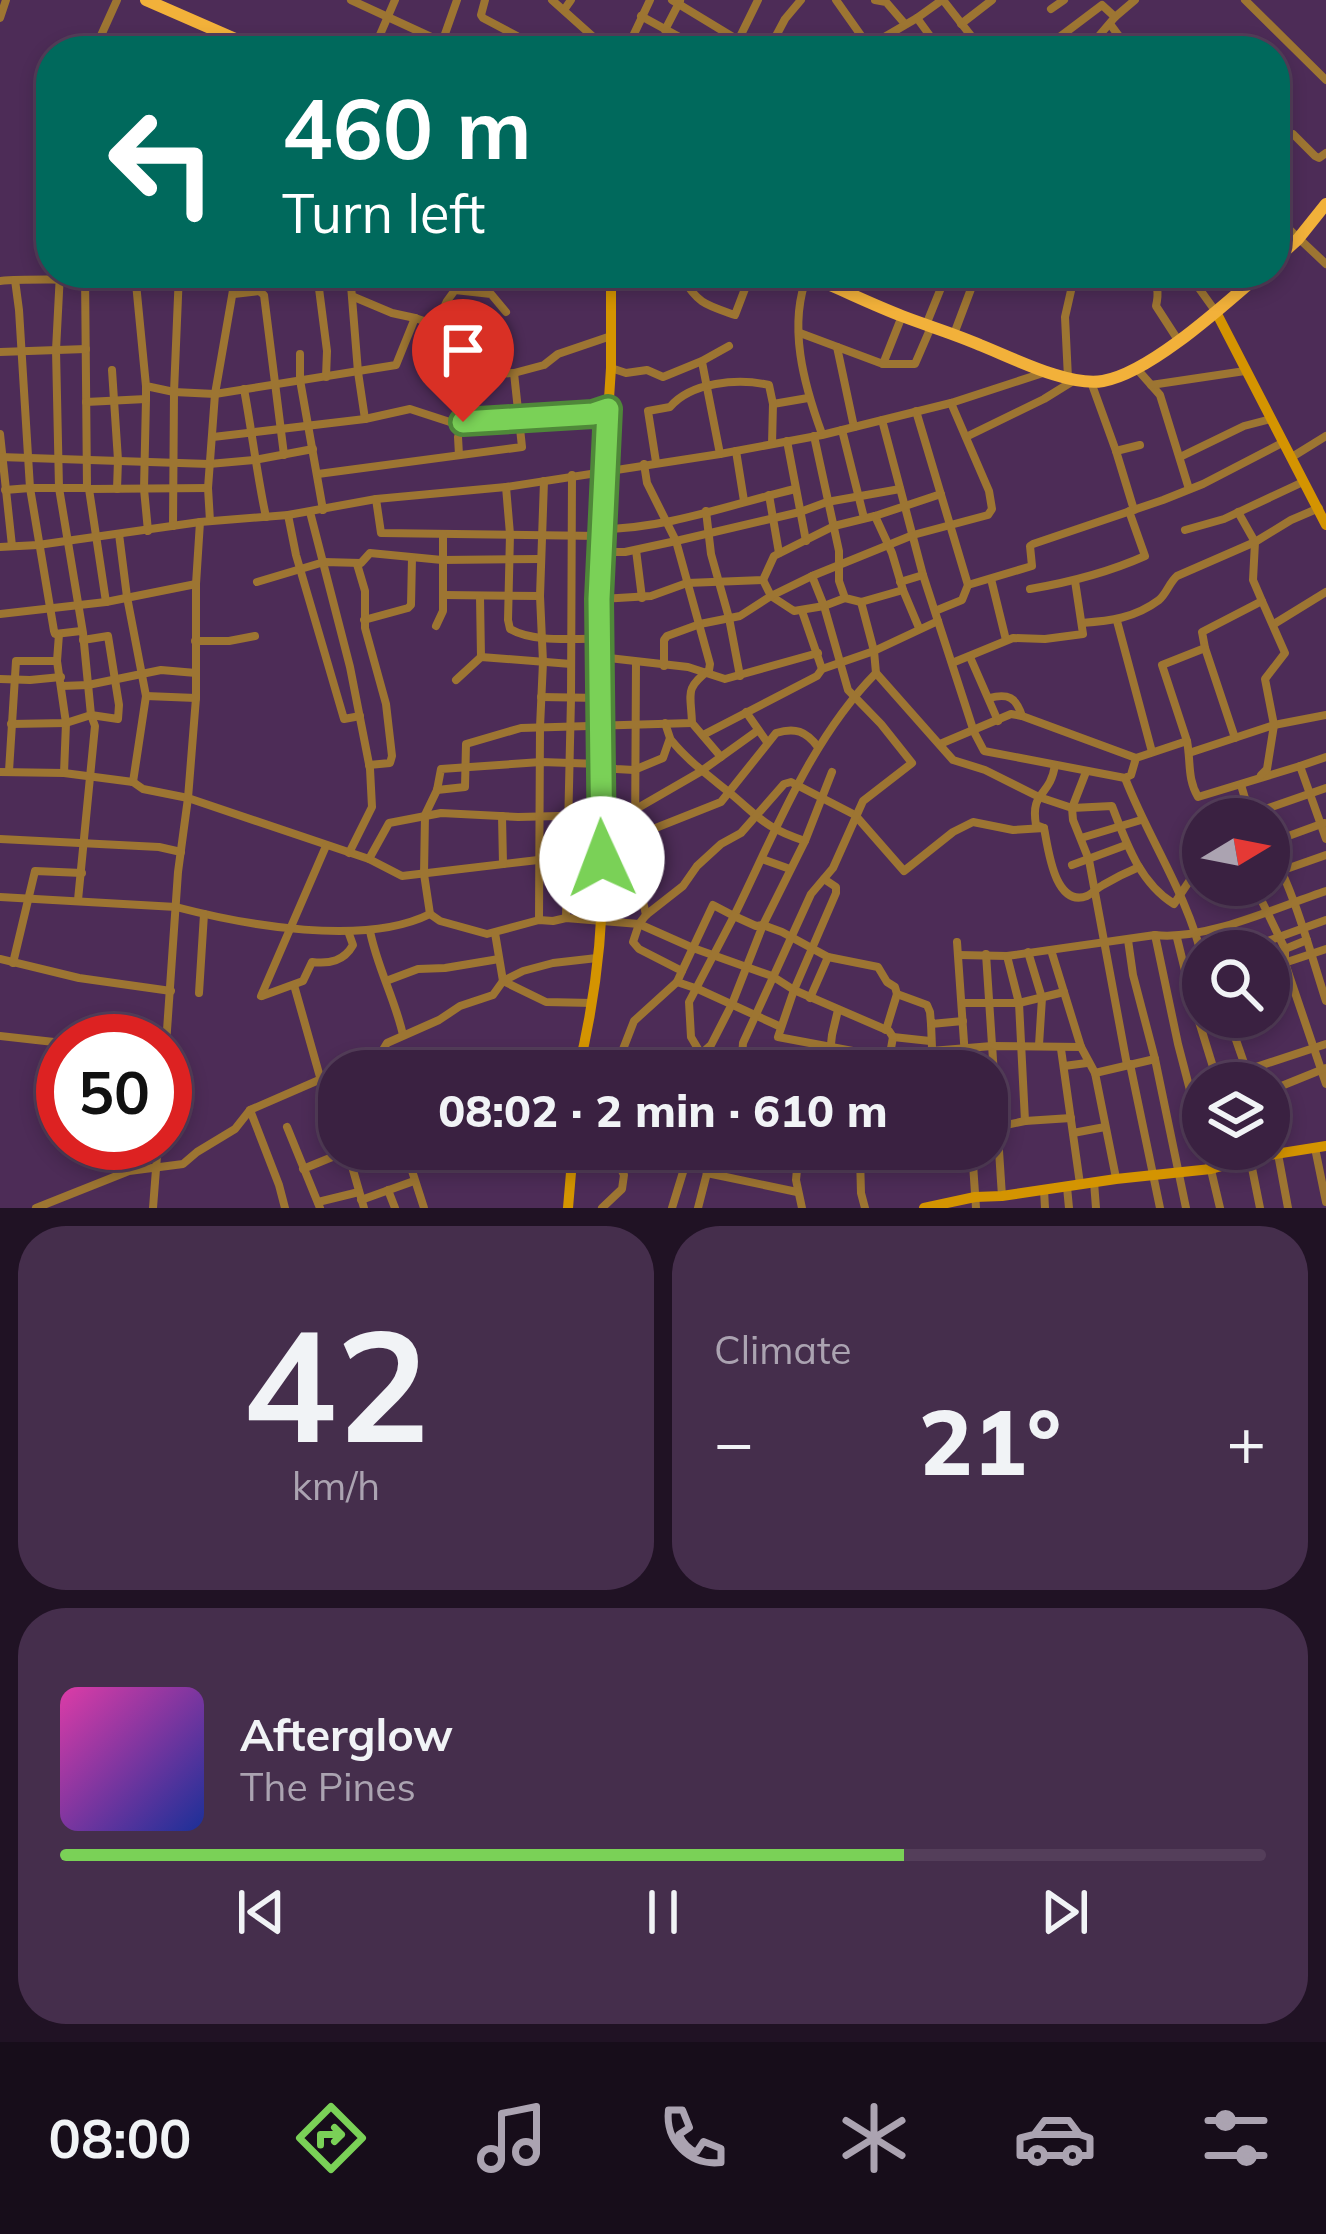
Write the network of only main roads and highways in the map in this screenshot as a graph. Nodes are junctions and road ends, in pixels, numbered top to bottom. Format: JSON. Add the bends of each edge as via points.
{"nodes":[{"id":1,"x":146,"y":0,"type":"edge"},
{"id":2,"x":162,"y":4,"type":"edge"},
{"id":3,"x":231,"y":36,"type":"edge"},
{"id":4,"x":1326,"y":204,"type":"edge"},
{"id":5,"x":1290,"y":246,"type":"edge"},
{"id":6,"x":611,"y":288,"type":"edge"},
{"id":7,"x":837,"y":288,"type":"edge"},
{"id":8,"x":1241,"y":288,"type":"edge"},
{"id":9,"x":1216,"y":312,"type":"junction"},
{"id":10,"x":1323,"y":517,"type":"edge"},
{"id":11,"x":582,"y":1050,"type":"edge"},
{"id":12,"x":1321,"y":1148,"type":"edge"},
{"id":13,"x":1290,"y":1152,"type":"edge"},
{"id":14,"x":571,"y":1170,"type":"edge"},
{"id":15,"x":1200,"y":1170,"type":"edge"},
{"id":16,"x":975,"y":1203,"type":"edge"},
{"id":17,"x":568,"y":1208,"type":"edge"},
{"id":18,"x":924,"y":1208,"type":"edge"}],
"edges":[{"from":1,"to":2,"type":"main road"},
{"from":2,"to":3,"type":"main road"},
{"from":4,"to":5,"type":"main road"},
{"from":6,"to":11,"type":"main road","via":[[599,599],[600,919]]},
{"from":7,"to":9,"type":"main road","via":[[1091,382],[1137,369]]},
{"from":8,"to":9,"type":"main road"},
{"from":9,"to":10,"type":"main road"},
{"from":12,"to":13,"type":"main road"},
{"from":14,"to":17,"type":"main road"},
{"from":15,"to":16,"type":"main road"},
{"from":16,"to":18,"type":"main road"}]}
